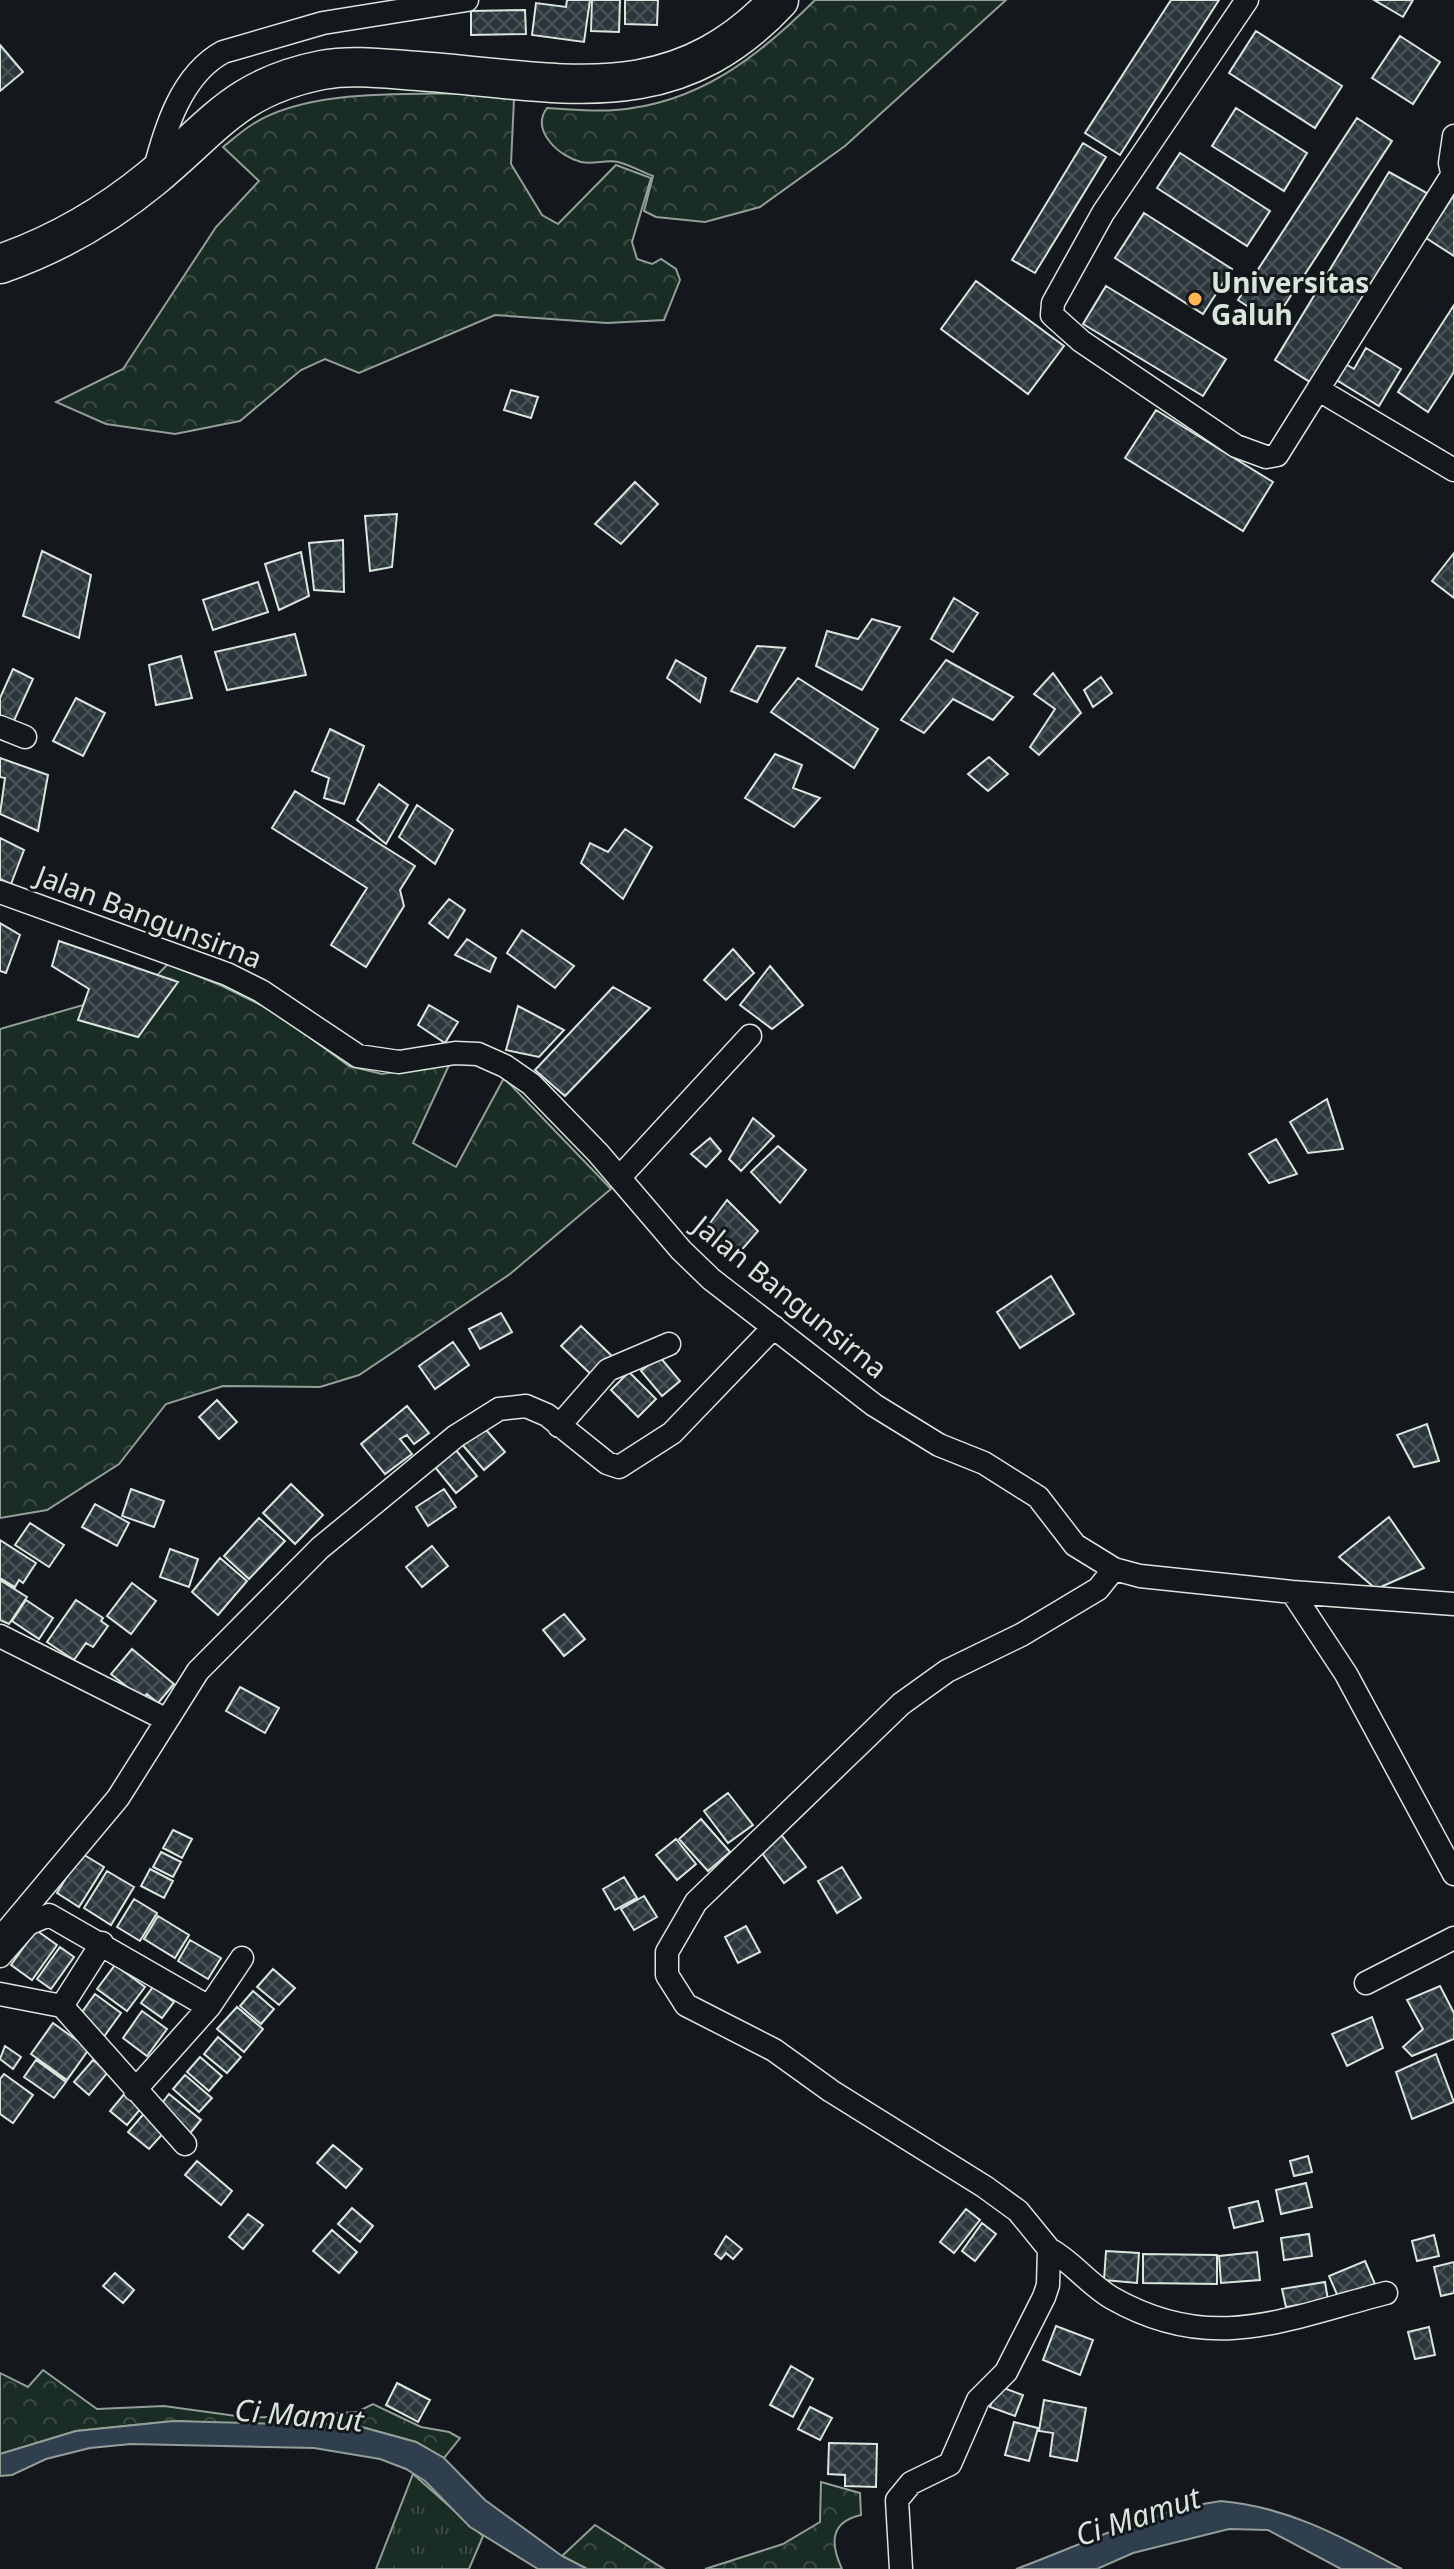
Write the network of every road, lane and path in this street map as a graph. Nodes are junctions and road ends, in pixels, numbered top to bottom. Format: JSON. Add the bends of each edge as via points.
{"nodes":[{"id":1,"x":467,"y":0,"type":"edge"},
{"id":2,"x":779,"y":0,"type":"edge"},
{"id":3,"x":1247,"y":0,"type":"edge"},
{"id":4,"x":1454,"y":136,"type":"edge"},
{"id":5,"x":153,"y":177,"type":"junction"},
{"id":6,"x":1453,"y":179,"type":"edge"},
{"id":7,"x":0,"y":264,"type":"edge"},
{"id":8,"x":1319,"y":390,"type":"junction"},
{"id":9,"x":1454,"y":470,"type":"edge"},
{"id":10,"x":0,"y":727,"type":"edge"},
{"id":11,"x":25,"y":737,"type":"dead end"},
{"id":12,"x":0,"y":892,"type":"edge"},
{"id":13,"x":750,"y":1036,"type":"dead end"},
{"id":14,"x":619,"y":1178,"type":"junction"},
{"id":15,"x":774,"y":1327,"type":"junction"},
{"id":16,"x":669,"y":1344,"type":"dead end"},
{"id":17,"x":559,"y":1426,"type":"junction"},
{"id":18,"x":1114,"y":1569,"type":"junction"},
{"id":19,"x":1292,"y":1592,"type":"junction"},
{"id":20,"x":1454,"y":1604,"type":"edge"},
{"id":21,"x":0,"y":1636,"type":"edge"},
{"id":22,"x":167,"y":1720,"type":"junction"},
{"id":23,"x":1454,"y":1874,"type":"edge"},
{"id":24,"x":1454,"y":1938,"type":"edge"},
{"id":25,"x":0,"y":1939,"type":"edge"},
{"id":26,"x":102,"y":1943,"type":"junction"},
{"id":27,"x":0,"y":1956,"type":"edge"},
{"id":28,"x":242,"y":1958,"type":"dead end"},
{"id":29,"x":1366,"y":1983,"type":"dead end"},
{"id":30,"x":0,"y":1994,"type":"edge"},
{"id":31,"x":62,"y":2006,"type":"junction"},
{"id":32,"x":209,"y":2007,"type":"junction"},
{"id":33,"x":135,"y":2090,"type":"junction"},
{"id":34,"x":185,"y":2144,"type":"dead end"},
{"id":35,"x":1049,"y":2249,"type":"junction"},
{"id":36,"x":1386,"y":2293,"type":"dead end"},
{"id":37,"x":901,"y":2569,"type":"edge"}],
"edges":[{"from":1,"to":5,"type":"street","via":[[323,23],[217,55],[169,117]]},
{"from":2,"to":5,"type":"highway","via":[[736,41],[708,58],[638,82],[573,84],[368,67],[286,78],[218,116]]},
{"from":3,"to":8,"type":"street","via":[[1103,213],[1053,303],[1052,315],[1081,341],[1236,446],[1266,457],[1277,455]]},
{"from":4,"to":6,"type":"street"},
{"from":5,"to":7,"type":"highway","via":[[110,210],[37,251]]},
{"from":6,"to":8,"type":"street"},
{"from":8,"to":9,"type":"street"},
{"from":10,"to":11,"type":"street"},
{"from":12,"to":14,"type":"street","name":"Jalan Bangunsirna","via":[[227,974],[358,1056],[399,1062],[478,1054],[505,1066],[531,1084]]},
{"from":13,"to":14,"type":"street"},
{"from":14,"to":15,"type":"street","name":"Jalan Bangunsirna","via":[[681,1250]]},
{"from":15,"to":17,"type":"street","via":[[672,1433],[623,1465],[607,1463]]},
{"from":15,"to":18,"type":"street","name":"Jalan Bangunsirna","via":[[898,1420],[1038,1497],[1075,1545]]},
{"from":16,"to":17,"type":"street","via":[[608,1370]]},
{"from":17,"to":22,"type":"street","via":[[540,1411],[518,1406],[499,1409],[456,1436],[320,1548],[248,1617],[198,1671]]},
{"from":18,"to":19,"type":"street","name":"Jalan Bangunsirna"},
{"from":18,"to":35,"type":"street","via":[[1098,1589],[947,1671],[901,1704],[696,1902],[667,1952],[667,1975],[686,2005],[774,2050],[985,2187],[1018,2211]]},
{"from":19,"to":20,"type":"street","name":"Jalan Bangunsirna"},
{"from":19,"to":23,"type":"street","via":[[1346,1674]]},
{"from":21,"to":22,"type":"street"},
{"from":22,"to":25,"type":"street","via":[[118,1798]]},
{"from":24,"to":29,"type":"street"},
{"from":26,"to":27,"type":"street","via":[[49,1915],[28,1924]]},
{"from":26,"to":31,"type":"street"},
{"from":26,"to":32,"type":"street"},
{"from":28,"to":32,"type":"street"},
{"from":30,"to":31,"type":"street"},
{"from":31,"to":33,"type":"street"},
{"from":32,"to":33,"type":"street"},
{"from":33,"to":34,"type":"street"},
{"from":35,"to":36,"type":"street","via":[[1114,2299],[1198,2330],[1244,2329]]},
{"from":35,"to":37,"type":"street","via":[[1044,2297],[1002,2379],[978,2400],[957,2455],[940,2471],[907,2486],[897,2500]]}]}
